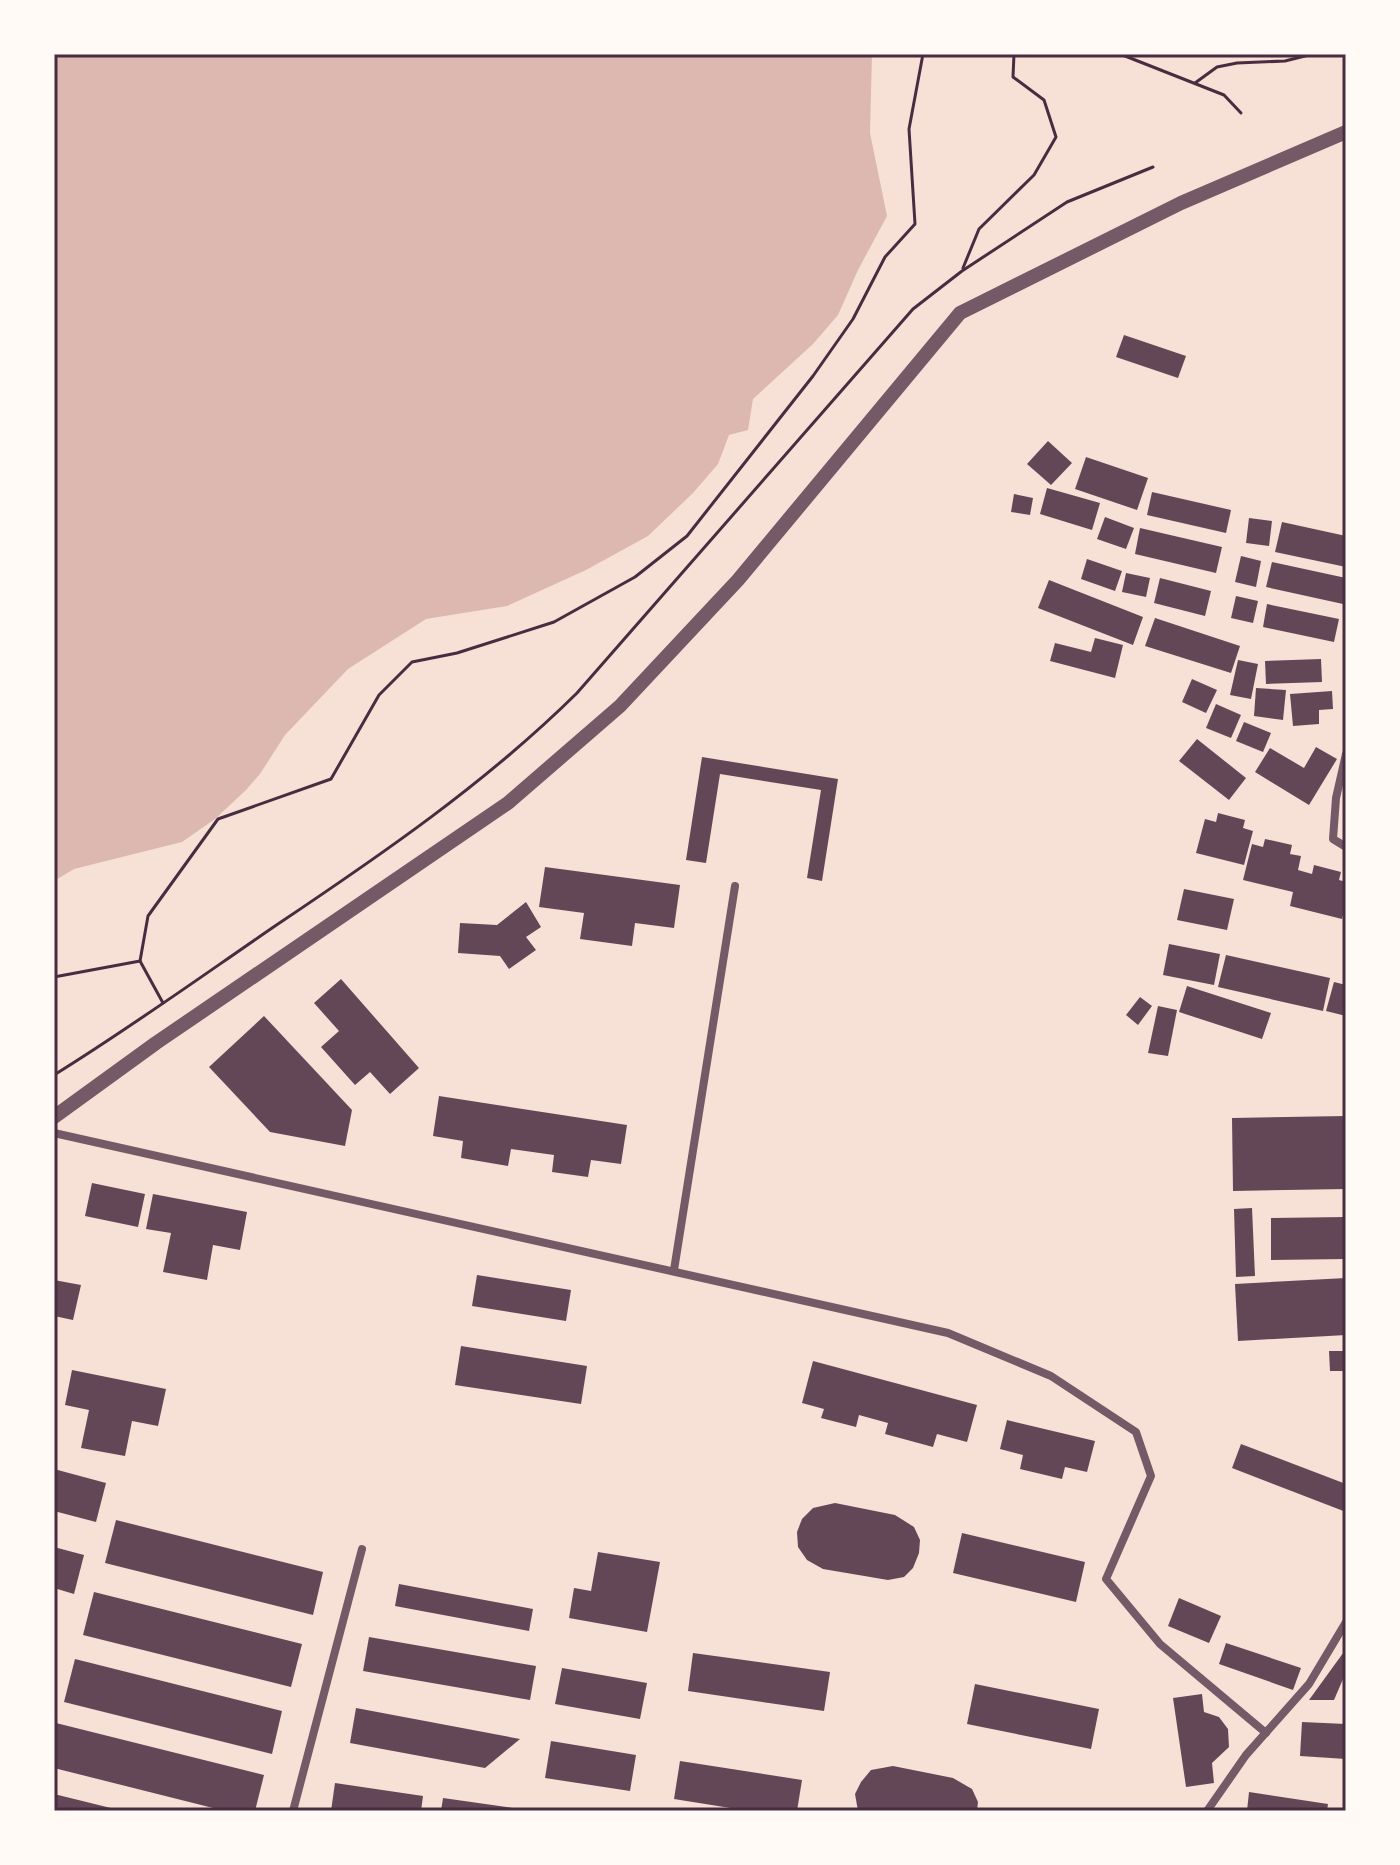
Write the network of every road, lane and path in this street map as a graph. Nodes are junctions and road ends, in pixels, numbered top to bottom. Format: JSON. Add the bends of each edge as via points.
{"nodes":[{"id":1,"x":923,"y":54,"type":"edge"},
{"id":2,"x":1014,"y":54,"type":"edge"},
{"id":3,"x":1120,"y":54,"type":"edge"},
{"id":4,"x":1313,"y":54,"type":"edge"},
{"id":5,"x":1194,"y":84,"type":"junction"},
{"id":6,"x":1241,"y":113,"type":"dead end"},
{"id":7,"x":1346,"y":132,"type":"edge"},
{"id":8,"x":1153,"y":167,"type":"dead end"},
{"id":9,"x":962,"y":271,"type":"junction"},
{"id":10,"x":1346,"y":754,"type":"edge"},
{"id":11,"x":1346,"y":847,"type":"edge"},
{"id":12,"x":735,"y":886,"type":"dead end"},
{"id":13,"x":140,"y":961,"type":"junction"},
{"id":14,"x":54,"y":977,"type":"edge"},
{"id":15,"x":164,"y":1004,"type":"junction"},
{"id":16,"x":54,"y":1075,"type":"edge"},
{"id":17,"x":54,"y":1117,"type":"edge"},
{"id":18,"x":54,"y":1133,"type":"edge"},
{"id":19,"x":674,"y":1270,"type":"junction"},
{"id":20,"x":362,"y":1549,"type":"dead end"},
{"id":21,"x":1346,"y":1622,"type":"edge"},
{"id":22,"x":1266,"y":1733,"type":"junction"},
{"id":23,"x":293,"y":1811,"type":"edge"},
{"id":24,"x":1207,"y":1811,"type":"edge"}],
"edges":[{"from":1,"to":13,"type":"path","via":[[909,129],[915,224],[885,257],[853,319],[813,376],[687,536],[635,577],[554,622],[412,662],[379,695],[331,779],[218,819],[148,916]]},
{"from":2,"to":9,"type":"path","via":[[1013,77],[1044,100],[1056,137],[1034,175],[979,229]]},
{"from":3,"to":5,"type":"path"},
{"from":4,"to":5,"type":"path","via":[[1217,67]]},
{"from":5,"to":6,"type":"path","via":[[1224,95]]},
{"from":7,"to":17,"type":"street","via":[[1181,203],[960,313],[738,580],[620,706],[508,803]]},
{"from":8,"to":9,"type":"path","via":[[1067,202]]},
{"from":9,"to":15,"type":"path","via":[[913,309],[530,740],[402,840]]},
{"from":10,"to":11,"type":"street","via":[[1333,839]]},
{"from":12,"to":19,"type":"street"},
{"from":13,"to":14,"type":"path"},
{"from":13,"to":15,"type":"path"},
{"from":15,"to":16,"type":"path"},
{"from":18,"to":19,"type":"street"},
{"from":19,"to":22,"type":"street","via":[[948,1333],[1051,1376],[1136,1432],[1151,1476],[1106,1579],[1160,1644]]},
{"from":20,"to":23,"type":"street"},
{"from":21,"to":22,"type":"street","via":[[1309,1684]]},
{"from":22,"to":24,"type":"street"}]}
